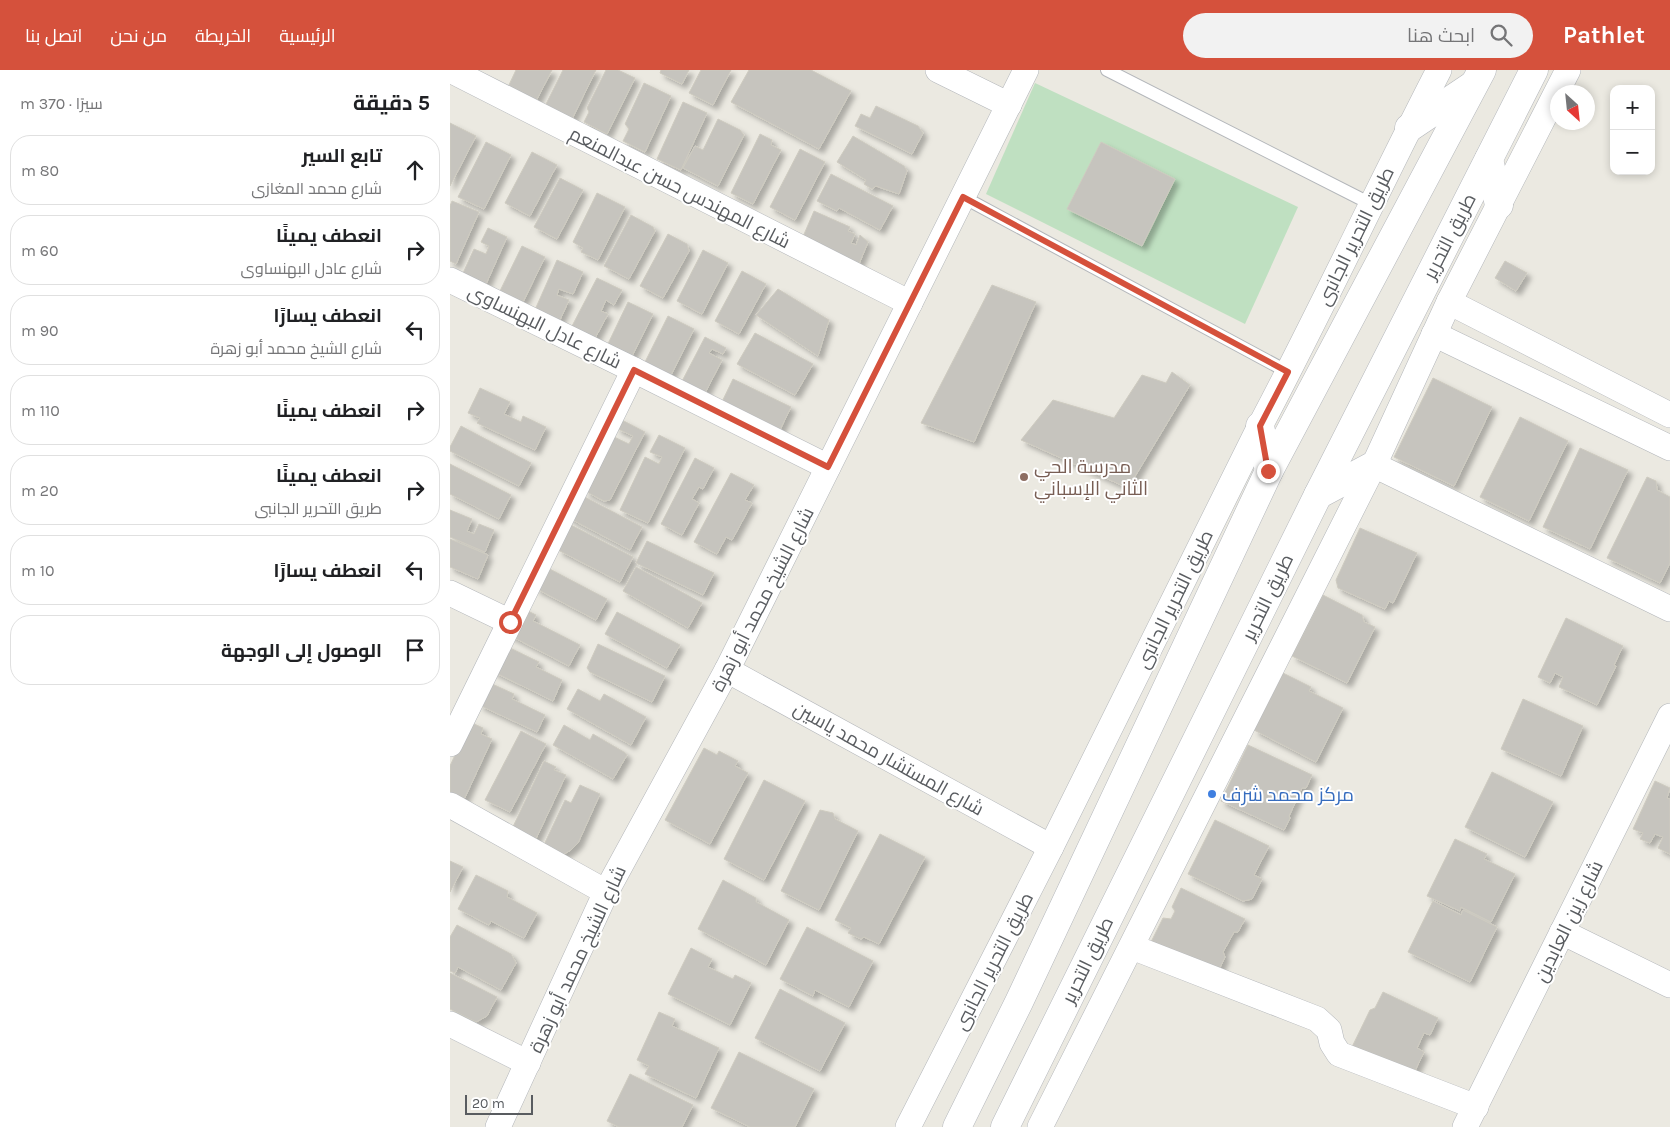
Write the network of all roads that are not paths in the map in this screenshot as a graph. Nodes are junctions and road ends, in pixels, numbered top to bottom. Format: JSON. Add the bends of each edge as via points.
{"nodes":[{"id":1,"x":450,"y":70,"type":"edge"},
{"id":2,"x":938,"y":70,"type":"edge"},
{"id":3,"x":1026,"y":70,"type":"edge"},
{"id":4,"x":1107,"y":70,"type":"edge"},
{"id":5,"x":1439,"y":70,"type":"edge"},
{"id":6,"x":1534,"y":70,"type":"edge"},
{"id":7,"x":1568,"y":70,"type":"edge"},
{"id":8,"x":1479,"y":76,"type":"edge"},
{"id":9,"x":1009,"y":105,"type":"junction"},
{"id":10,"x":1409,"y":128,"type":"junction"},
{"id":11,"x":1489,"y":159,"type":"junction"},
{"id":12,"x":963,"y":197,"type":"junction"},
{"id":13,"x":1371,"y":204,"type":"junction"},
{"id":14,"x":1499,"y":205,"type":"junction"},
{"id":15,"x":450,"y":280,"type":"edge"},
{"id":16,"x":1449,"y":302,"type":"junction"},
{"id":17,"x":910,"y":303,"type":"junction"},
{"id":18,"x":1434,"y":334,"type":"junction"},
{"id":19,"x":634,"y":370,"type":"junction"},
{"id":20,"x":1288,"y":372,"type":"junction"},
{"id":21,"x":1670,"y":416,"type":"edge"},
{"id":22,"x":1260,"y":426,"type":"junction"},
{"id":23,"x":1670,"y":448,"type":"edge"},
{"id":24,"x":1374,"y":465,"type":"junction"},
{"id":25,"x":828,"y":467,"type":"junction"},
{"id":26,"x":1268,"y":471,"type":"junction"},
{"id":27,"x":1318,"y":495,"type":"junction"},
{"id":28,"x":450,"y":593,"type":"edge"},
{"id":29,"x":1670,"y":608,"type":"edge"},
{"id":30,"x":510,"y":622,"type":"junction"},
{"id":31,"x":728,"y":670,"type":"junction"},
{"id":32,"x":1668,"y":726,"type":"edge"},
{"id":33,"x":450,"y":744,"type":"edge"},
{"id":34,"x":450,"y":805,"type":"edge"},
{"id":35,"x":1051,"y":848,"type":"junction"},
{"id":36,"x":606,"y":892,"type":"junction"},
{"id":37,"x":1562,"y":932,"type":"junction"},
{"id":38,"x":1132,"y":947,"type":"junction"},
{"id":39,"x":1670,"y":985,"type":"edge"},
{"id":40,"x":1019,"y":1002,"type":"junction"},
{"id":41,"x":1058,"y":1017,"type":"junction"},
{"id":42,"x":450,"y":1024,"type":"edge"},
{"id":43,"x":528,"y":1063,"type":"junction"},
{"id":44,"x":987,"y":1067,"type":"junction"},
{"id":45,"x":1025,"y":1086,"type":"junction"},
{"id":46,"x":1474,"y":1120,"type":"edge"},
{"id":47,"x":498,"y":1127,"type":"edge"},
{"id":48,"x":908,"y":1127,"type":"edge"},
{"id":49,"x":958,"y":1127,"type":"edge"},
{"id":50,"x":1005,"y":1127,"type":"edge"},
{"id":51,"x":1040,"y":1127,"type":"edge"}],
"edges":[{"from":1,"to":17,"type":"street","name":"شارع المهندس حسن عبدالمنعم"},
{"from":2,"to":9,"type":"street"},
{"from":3,"to":9,"type":"street","name":"شارع الشيخ محمد أبو زهرة"},
{"from":4,"to":13,"type":"lane"},
{"from":5,"to":10,"type":"street","name":"طريق التحرير الجانبى"},
{"from":6,"to":11,"type":"street","name":"طريق التحرير"},
{"from":7,"to":14,"type":"street"},
{"from":8,"to":10,"type":"street"},
{"from":8,"to":26,"type":"street"},
{"from":9,"to":12,"type":"street","name":"شارع الشيخ محمد أبو زهرة"},
{"from":10,"to":13,"type":"street","name":"طريق التحرير الجانبى"},
{"from":11,"to":14,"type":"street"},
{"from":11,"to":27,"type":"street","name":"طريق التحرير"},
{"from":12,"to":17,"type":"street","name":"شارع الشيخ محمد أبو زهرة"},
{"from":12,"to":20,"type":"lane"},
{"from":13,"to":20,"type":"street","name":"طريق التحرير الجانبى"},
{"from":14,"to":16,"type":"street"},
{"from":15,"to":19,"type":"street","name":"شارع عادل البهنساوى"},
{"from":16,"to":18,"type":"street"},
{"from":16,"to":21,"type":"street"},
{"from":17,"to":25,"type":"street","name":"شارع الشيخ محمد أبو زهرة"},
{"from":18,"to":23,"type":"street"},
{"from":18,"to":24,"type":"street"},
{"from":19,"to":25,"type":"street","name":"شارع عادل البهنساوى"},
{"from":19,"to":30,"type":"street"},
{"from":20,"to":22,"type":"street","name":"طريق التحرير الجانبى"},
{"from":22,"to":26,"type":"street"},
{"from":22,"to":35,"type":"street","name":"طريق التحرير الجانبى"},
{"from":24,"to":27,"type":"street"},
{"from":24,"to":29,"type":"street"},
{"from":24,"to":38,"type":"street"},
{"from":25,"to":31,"type":"street","name":"شارع الشيخ محمد أبو زهرة"},
{"from":26,"to":40,"type":"street"},
{"from":27,"to":41,"type":"street","name":"طريق التحرير"},
{"from":28,"to":30,"type":"street"},
{"from":30,"to":33,"type":"street"},
{"from":31,"to":35,"type":"street","name":"شارع المستشار محمد ياسين"},
{"from":31,"to":36,"type":"street","name":"شارع الشيخ محمد أبو زهرة"},
{"from":32,"to":37,"type":"street","name":"شارع زين العابدين"},
{"from":34,"to":36,"type":"street"},
{"from":35,"to":48,"type":"street","name":"طريق التحرير الجانبى"},
{"from":36,"to":43,"type":"street","name":"شارع الشيخ محمد أبو زهرة"},
{"from":37,"to":39,"type":"street"},
{"from":37,"to":46,"type":"street","name":"شارع زين العابدين"},
{"from":38,"to":46,"type":"street","via":[[1317,1019],[1329,1030],[1339,1054]]},
{"from":38,"to":51,"type":"street"},
{"from":40,"to":41,"type":"street","via":[[1037,1017]]},
{"from":40,"to":44,"type":"street"},
{"from":41,"to":45,"type":"street","name":"طريق التحرير"},
{"from":42,"to":43,"type":"street"},
{"from":43,"to":47,"type":"street","name":"شارع الشيخ محمد أبو زهرة"},
{"from":44,"to":45,"type":"street","via":[[1000,1064],[1014,1068],[1024,1078]]},
{"from":44,"to":49,"type":"street"},
{"from":45,"to":50,"type":"street","name":"طريق التحرير"}]}
